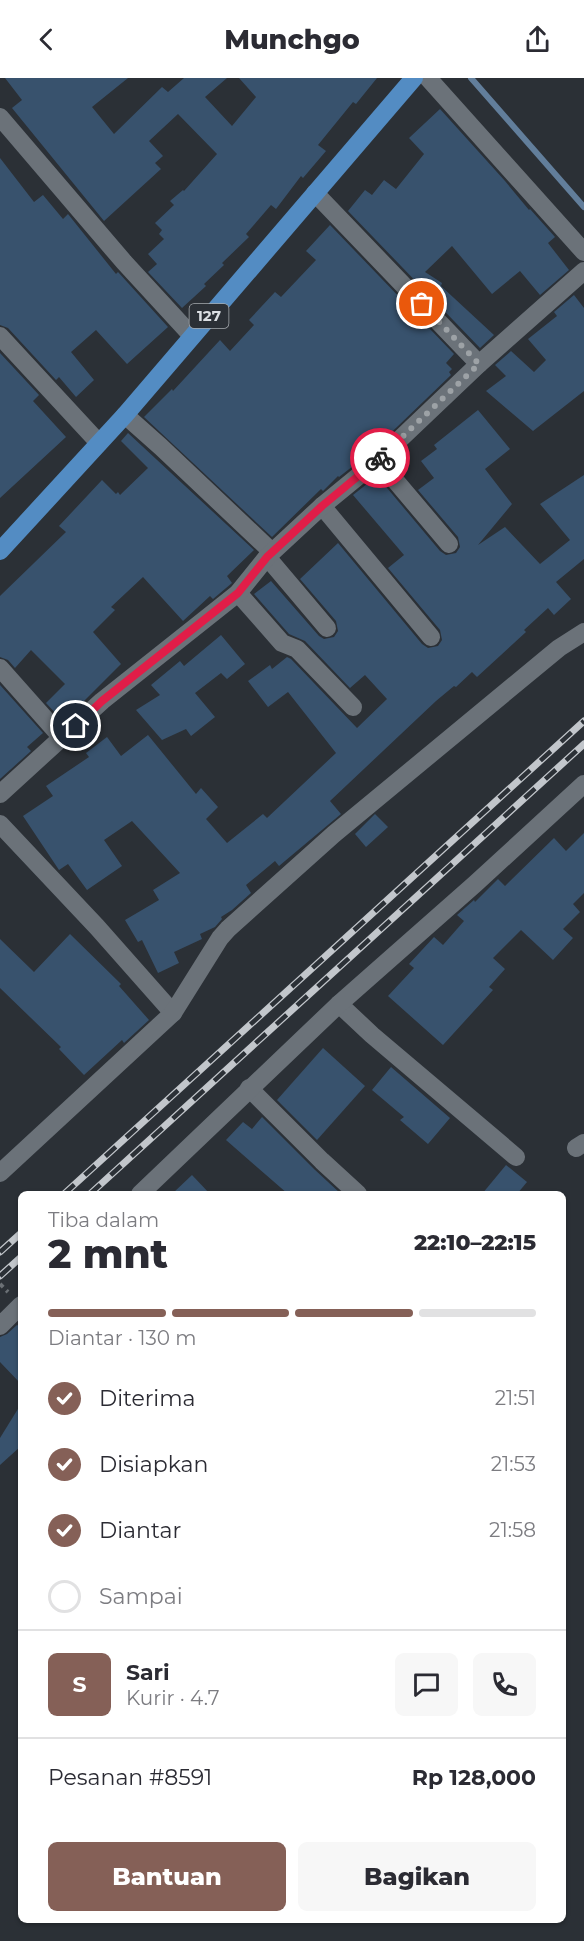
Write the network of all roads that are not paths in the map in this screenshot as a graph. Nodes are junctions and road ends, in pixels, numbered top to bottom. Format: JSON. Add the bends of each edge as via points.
{"nodes":[{"id":1,"x":414,"y":78,"type":"edge"},
{"id":2,"x":428,"y":78,"type":"edge"},
{"id":3,"x":0,"y":117,"type":"edge"},
{"id":4,"x":315,"y":193,"type":"junction"},
{"id":5,"x":584,"y":252,"type":"edge"},
{"id":6,"x":584,"y":271,"type":"edge"},
{"id":7,"x":0,"y":336,"type":"edge"},
{"id":8,"x":192,"y":336,"type":"junction"},
{"id":9,"x":479,"y":364,"type":"junction"},
{"id":10,"x":125,"y":415,"type":"junction"},
{"id":11,"x":99,"y":443,"type":"junction"},
{"id":12,"x":378,"y":460,"type":"junction"},
{"id":13,"x":322,"y":506,"type":"junction"},
{"id":14,"x":449,"y":544,"type":"dead end"},
{"id":15,"x":0,"y":551,"type":"edge"},
{"id":16,"x":270,"y":554,"type":"junction"},
{"id":17,"x":238,"y":593,"type":"junction"},
{"id":18,"x":327,"y":628,"type":"dead end"},
{"id":19,"x":584,"y":632,"type":"edge"},
{"id":20,"x":431,"y":637,"type":"dead end"},
{"id":21,"x":0,"y":668,"type":"edge"},
{"id":22,"x":352,"y":707,"type":"dead end"},
{"id":23,"x":63,"y":739,"type":"junction"},
{"id":24,"x":584,"y":784,"type":"edge"},
{"id":25,"x":0,"y":794,"type":"edge"},
{"id":26,"x":0,"y":824,"type":"edge"},
{"id":27,"x":339,"y":1004,"type":"junction"},
{"id":28,"x":173,"y":1013,"type":"junction"},
{"id":29,"x":249,"y":1088,"type":"junction"},
{"id":30,"x":516,"y":1157,"type":"dead end"},
{"id":31,"x":0,"y":1173,"type":"edge"},
{"id":32,"x":149,"y":1191,"type":"edge"},
{"id":33,"x":354,"y":1191,"type":"edge"},
{"id":34,"x":18,"y":1306,"type":"edge"},
{"id":35,"x":0,"y":1326,"type":"edge"}],
"edges":[{"from":1,"to":4,"type":"main road","number":"127"},
{"from":2,"to":5,"type":"street"},
{"from":3,"to":8,"type":"street"},
{"from":4,"to":8,"type":"main road","number":"127"},
{"from":4,"to":9,"type":"street"},
{"from":6,"to":9,"type":"street"},
{"from":7,"to":11,"type":"street"},
{"from":8,"to":10,"type":"main road","number":"127"},
{"from":9,"to":12,"type":"street"},
{"from":10,"to":11,"type":"main road","number":"127"},
{"from":10,"to":16,"type":"street"},
{"from":11,"to":15,"type":"main road","number":"127"},
{"from":12,"to":13,"type":"street"},
{"from":12,"to":14,"type":"street"},
{"from":13,"to":16,"type":"street"},
{"from":13,"to":20,"type":"street"},
{"from":16,"to":17,"type":"street"},
{"from":16,"to":18,"type":"street"},
{"from":17,"to":22,"type":"street","via":[[282,643],[297,649]]},
{"from":17,"to":23,"type":"street","via":[[102,701]]},
{"from":19,"to":28,"type":"street","via":[[559,648],[334,834],[228,929]]},
{"from":21,"to":23,"type":"street"},
{"from":23,"to":25,"type":"street"},
{"from":24,"to":27,"type":"street"},
{"from":26,"to":28,"type":"street"},
{"from":27,"to":29,"type":"street"},
{"from":27,"to":30,"type":"street"},
{"from":28,"to":31,"type":"street"},
{"from":29,"to":32,"type":"street"},
{"from":29,"to":33,"type":"street"},
{"from":34,"to":35,"type":"street"}]}
